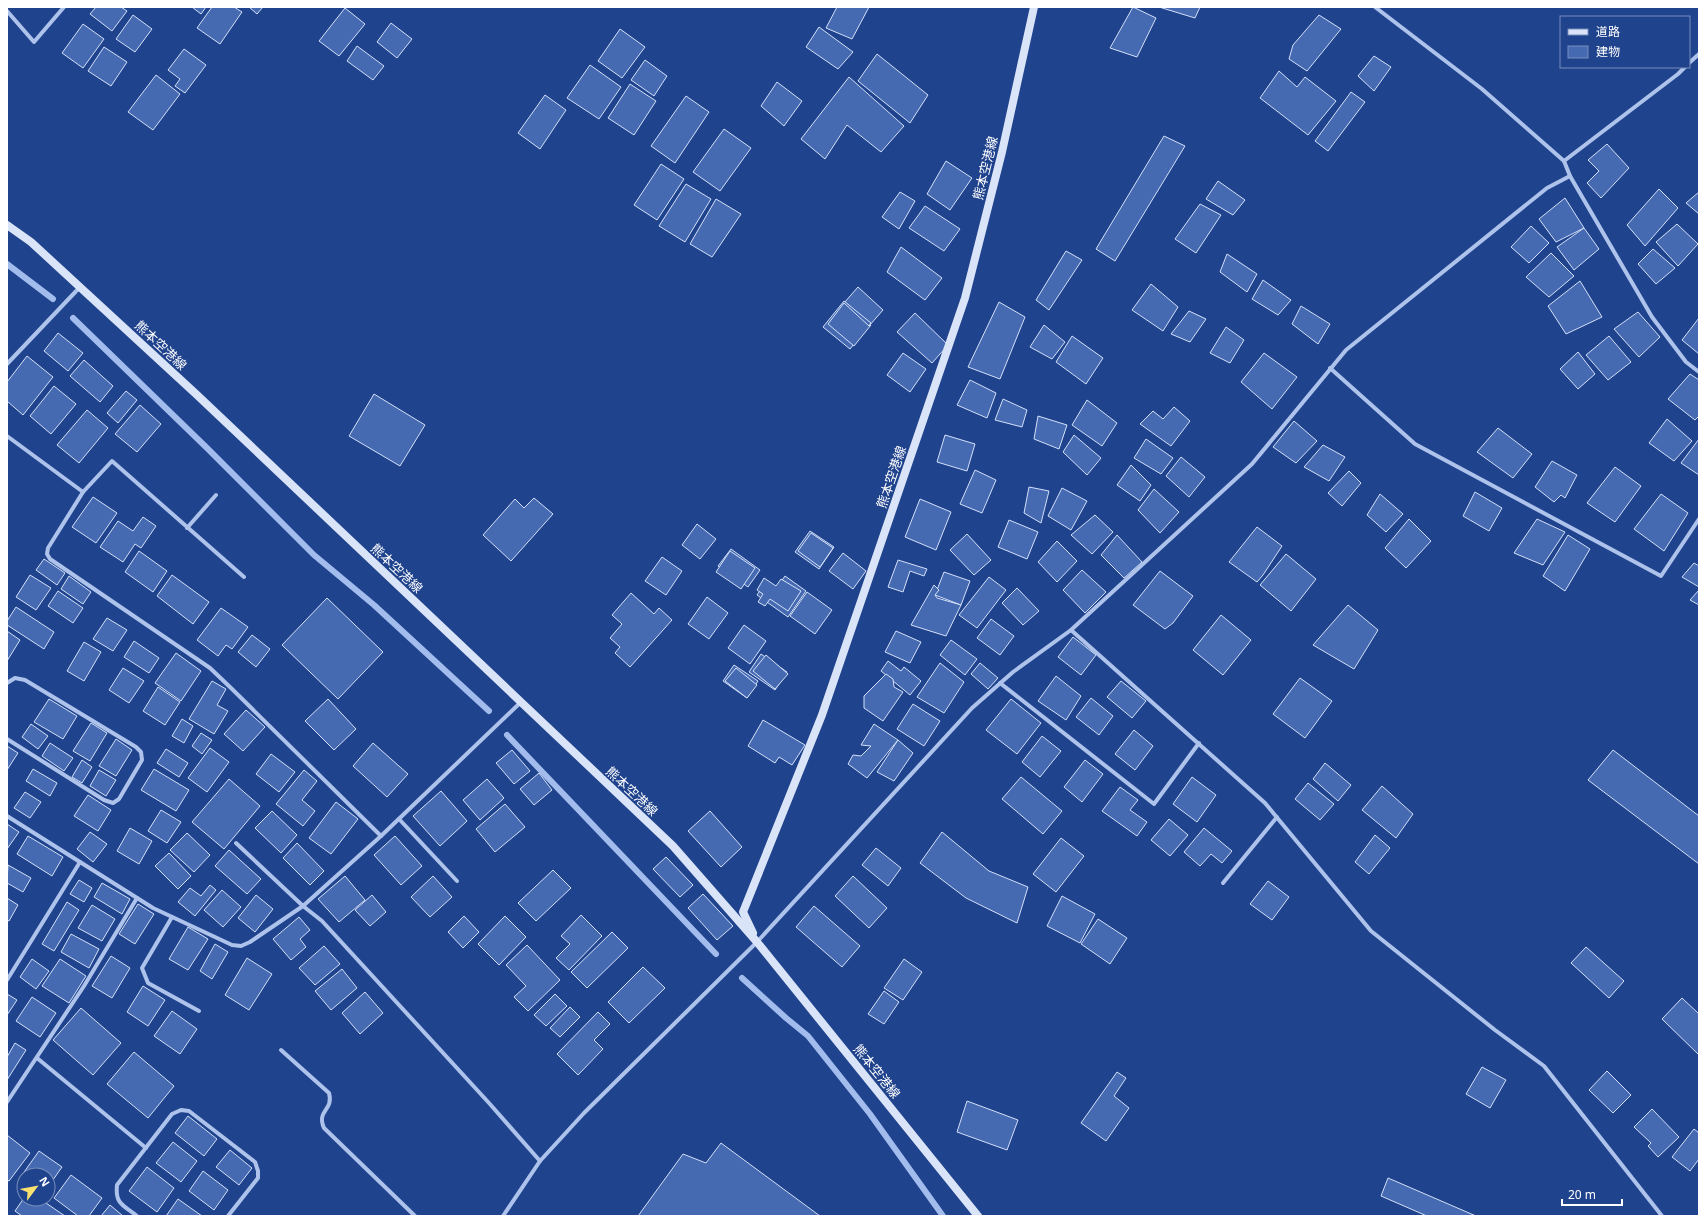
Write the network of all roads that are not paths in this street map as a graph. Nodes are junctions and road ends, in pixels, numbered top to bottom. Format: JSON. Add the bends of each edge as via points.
{"nodes":[{"id":1,"x":64,"y":7,"type":"edge"},
{"id":2,"x":1034,"y":7,"type":"edge"},
{"id":3,"x":1375,"y":7,"type":"edge"},
{"id":4,"x":7,"y":12,"type":"edge"},
{"id":5,"x":1699,"y":54,"type":"edge"},
{"id":6,"x":1690,"y":63,"type":"edge"},
{"id":7,"x":1685,"y":68,"type":"edge"},
{"id":8,"x":1564,"y":161,"type":"junction"},
{"id":9,"x":1570,"y":176,"type":"junction"},
{"id":10,"x":7,"y":225,"type":"edge"},
{"id":11,"x":80,"y":287,"type":"junction"},
{"id":12,"x":7,"y":364,"type":"edge"},
{"id":13,"x":1330,"y":368,"type":"junction"},
{"id":14,"x":1699,"y":372,"type":"edge"},
{"id":15,"x":7,"y":436,"type":"edge"},
{"id":16,"x":82,"y":492,"type":"junction"},
{"id":17,"x":216,"y":495,"type":"dead end"},
{"id":18,"x":1699,"y":519,"type":"edge"},
{"id":19,"x":187,"y":528,"type":"junction"},
{"id":20,"x":244,"y":577,"type":"dead end"},
{"id":21,"x":1071,"y":630,"type":"junction"},
{"id":22,"x":7,"y":683,"type":"edge"},
{"id":23,"x":1000,"y":683,"type":"junction"},
{"id":24,"x":521,"y":702,"type":"junction"},
{"id":25,"x":7,"y":739,"type":"edge"},
{"id":26,"x":1199,"y":743,"type":"junction"},
{"id":27,"x":7,"y":816,"type":"edge"},
{"id":28,"x":1277,"y":818,"type":"junction"},
{"id":29,"x":399,"y":819,"type":"junction"},
{"id":30,"x":381,"y":836,"type":"junction"},
{"id":31,"x":236,"y":843,"type":"dead end"},
{"id":32,"x":80,"y":862,"type":"junction"},
{"id":33,"x":456,"y":881,"type":"dead end"},
{"id":34,"x":1223,"y":883,"type":"dead end"},
{"id":35,"x":137,"y":898,"type":"junction"},
{"id":36,"x":303,"y":906,"type":"junction"},
{"id":37,"x":172,"y":917,"type":"junction"},
{"id":38,"x":757,"y":942,"type":"junction"},
{"id":39,"x":7,"y":980,"type":"edge"},
{"id":40,"x":199,"y":1011,"type":"dead end"},
{"id":41,"x":281,"y":1050,"type":"dead end"},
{"id":42,"x":36,"y":1058,"type":"junction"},
{"id":43,"x":7,"y":1102,"type":"edge"},
{"id":44,"x":146,"y":1148,"type":"junction"},
{"id":45,"x":540,"y":1161,"type":"junction"},
{"id":46,"x":137,"y":1216,"type":"edge"},
{"id":47,"x":228,"y":1216,"type":"edge"},
{"id":48,"x":415,"y":1216,"type":"edge"},
{"id":49,"x":503,"y":1216,"type":"edge"},
{"id":50,"x":978,"y":1216,"type":"edge"},
{"id":51,"x":1662,"y":1216,"type":"edge"}],
"edges":[{"from":1,"to":4,"type":"street","via":[[34,42]]},
{"from":2,"to":38,"type":"main road","name":"熊本空港線","via":[[1002,152],[965,298],[822,715],[743,912]]},
{"from":3,"to":8,"type":"street","via":[[1482,88]]},
{"from":5,"to":6,"type":"street"},
{"from":7,"to":8,"type":"street"},
{"from":8,"to":9,"type":"street"},
{"from":9,"to":13,"type":"street","via":[[1547,188],[1528,203],[1346,350]]},
{"from":9,"to":14,"type":"street","via":[[1652,317],[1686,362]]},
{"from":10,"to":11,"type":"main road","name":"熊本空港線","via":[[31,242]]},
{"from":11,"to":12,"type":"street"},
{"from":11,"to":24,"type":"main road","name":"熊本空港線"},
{"from":13,"to":18,"type":"street","via":[[1415,444],[1661,576]]},
{"from":13,"to":21,"type":"street","via":[[1252,464]]},
{"from":15,"to":16,"type":"street"},
{"from":16,"to":19,"type":"street","via":[[112,461]]},
{"from":16,"to":30,"type":"street","via":[[48,548],[47,554],[50,559],[210,668]]},
{"from":17,"to":19,"type":"street"},
{"from":19,"to":20,"type":"street"},
{"from":21,"to":23,"type":"street"},
{"from":21,"to":26,"type":"street"},
{"from":22,"to":25,"type":"street","via":[[15,678],[25,680],[136,747],[141,752],[142,760],[119,799],[113,803],[104,800]]},
{"from":23,"to":26,"type":"street","via":[[1154,804]]},
{"from":23,"to":38,"type":"street","via":[[972,708]]},
{"from":24,"to":29,"type":"street"},
{"from":24,"to":38,"type":"main road","name":"熊本空港線","via":[[673,846]]},
{"from":26,"to":28,"type":"street","via":[[1265,803]]},
{"from":27,"to":32,"type":"street"},
{"from":28,"to":34,"type":"street"},
{"from":28,"to":51,"type":"street","via":[[1371,931],[1544,1066]]},
{"from":29,"to":30,"type":"street"},
{"from":29,"to":33,"type":"street"},
{"from":30,"to":36,"type":"street"},
{"from":31,"to":36,"type":"street"},
{"from":32,"to":35,"type":"street"},
{"from":32,"to":39,"type":"street"},
{"from":35,"to":37,"type":"street"},
{"from":35,"to":42,"type":"street","via":[[84,986]]},
{"from":36,"to":37,"type":"street","via":[[241,946],[232,945]]},
{"from":36,"to":45,"type":"street","via":[[322,922]]},
{"from":37,"to":40,"type":"street","via":[[142,968],[148,983]]},
{"from":38,"to":45,"type":"street","via":[[584,1113]]},
{"from":38,"to":50,"type":"main road","name":"熊本空港線"},
{"from":41,"to":48,"type":"street","via":[[329,1093],[331,1099],[321,1122],[324,1128]]},
{"from":42,"to":43,"type":"street"},
{"from":42,"to":44,"type":"street"},
{"from":44,"to":46,"type":"street","via":[[117,1184],[118,1201]]},
{"from":44,"to":47,"type":"street","via":[[172,1114],[181,1110],[189,1111],[255,1162],[258,1178]]},
{"from":45,"to":49,"type":"street"}]}
